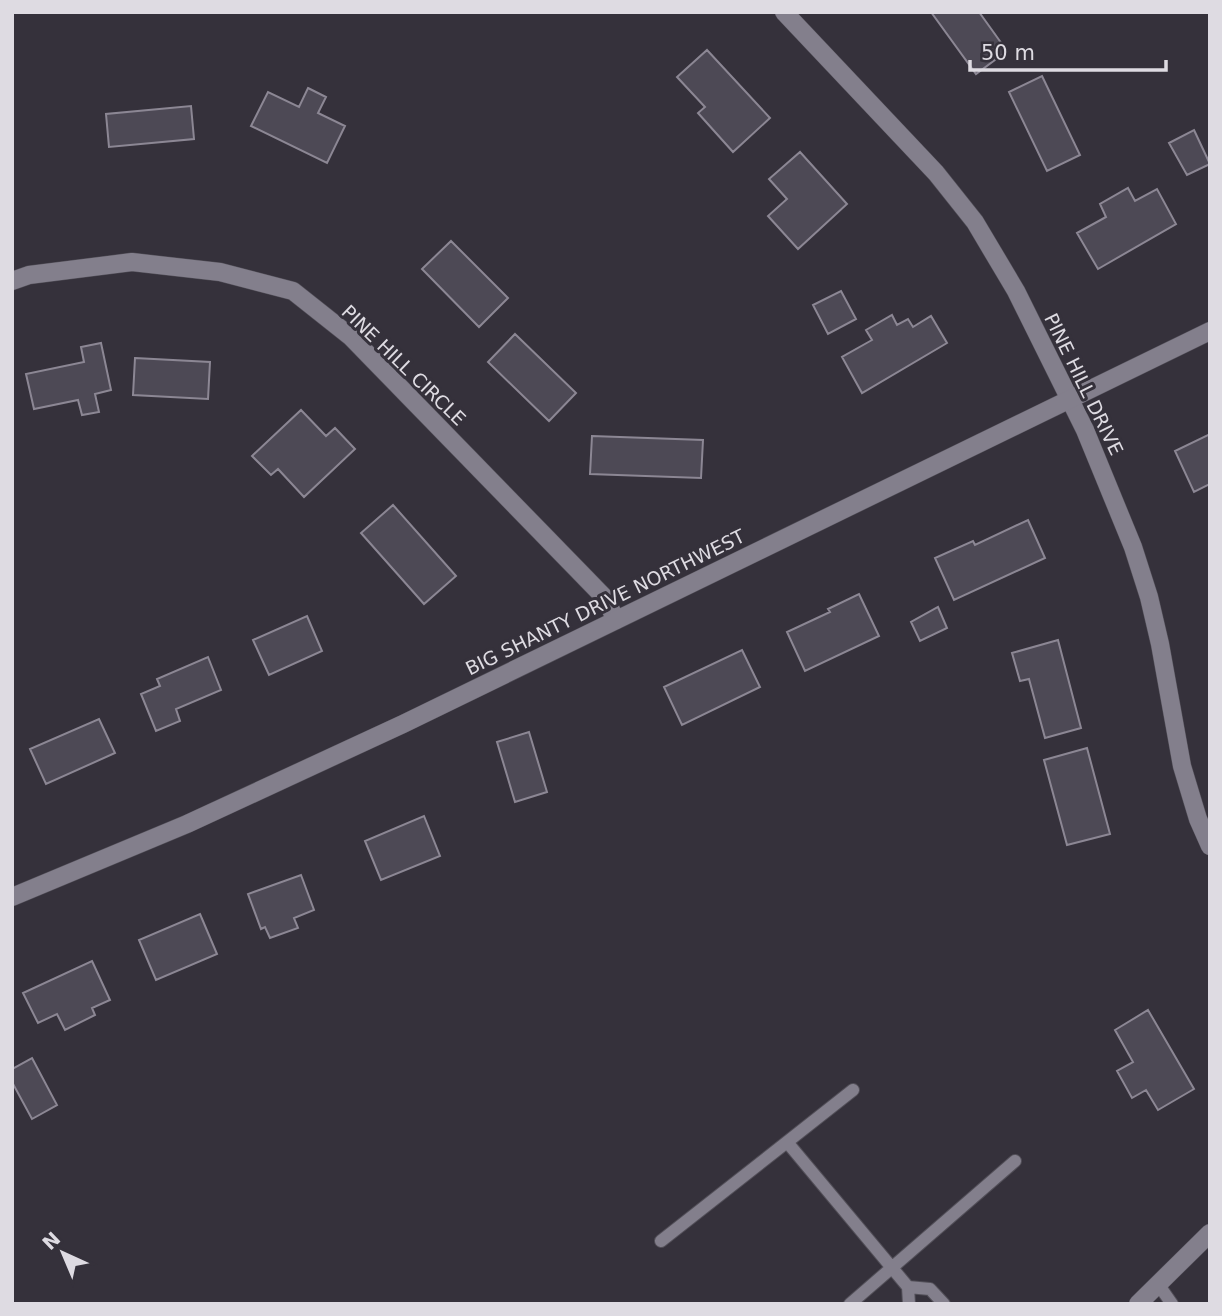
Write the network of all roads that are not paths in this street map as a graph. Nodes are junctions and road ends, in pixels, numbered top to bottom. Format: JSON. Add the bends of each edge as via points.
{"nodes":[{"id":1,"x":783,"y":12,"type":"edge"},
{"id":2,"x":12,"y":281,"type":"edge"},
{"id":3,"x":1210,"y":331,"type":"edge"},
{"id":4,"x":1069,"y":399,"type":"junction"},
{"id":5,"x":616,"y":620,"type":"junction"},
{"id":6,"x":1210,"y":846,"type":"edge"},
{"id":7,"x":12,"y":897,"type":"edge"},
{"id":8,"x":853,"y":1090,"type":"dead end"},
{"id":9,"x":787,"y":1142,"type":"junction"},
{"id":10,"x":1015,"y":1161,"type":"dead end"},
{"id":11,"x":1210,"y":1233,"type":"edge"},
{"id":12,"x":661,"y":1241,"type":"dead end"},
{"id":13,"x":891,"y":1267,"type":"junction"},
{"id":14,"x":1158,"y":1284,"type":"junction"},
{"id":15,"x":908,"y":1287,"type":"junction"},
{"id":16,"x":850,"y":1304,"type":"edge"},
{"id":17,"x":909,"y":1304,"type":"edge"},
{"id":18,"x":944,"y":1304,"type":"edge"},
{"id":19,"x":1138,"y":1304,"type":"edge"},
{"id":20,"x":1172,"y":1304,"type":"edge"}],
"edges":[{"from":1,"to":4,"type":"street","name":"PINE HILL DRIVE","via":[[936,173],[975,222],[1016,291]]},
{"from":2,"to":5,"type":"street","name":"PINE HILL CIRCLE","via":[[132,262],[220,272],[293,291],[351,337],[606,598]]},
{"from":3,"to":4,"type":"street","name":"BIG SHANTY DRIVE NORTHWEST"},
{"from":4,"to":5,"type":"street","name":"BIG SHANTY DRIVE NORTHWEST"},
{"from":4,"to":6,"type":"street","name":"PINE HILL DRIVE","via":[[1108,481],[1149,597],[1182,766]]},
{"from":5,"to":7,"type":"street","name":"BIG SHANTY DRIVE NORTHWEST","via":[[200,818]]},
{"from":8,"to":9,"type":"lane"},
{"from":9,"to":12,"type":"lane"},
{"from":9,"to":13,"type":"lane"},
{"from":10,"to":13,"type":"lane"},
{"from":11,"to":14,"type":"street"},
{"from":13,"to":15,"type":"lane"},
{"from":13,"to":16,"type":"lane"},
{"from":14,"to":19,"type":"street"},
{"from":14,"to":20,"type":"lane"},
{"from":15,"to":17,"type":"lane"},
{"from":15,"to":18,"type":"lane","via":[[930,1289]]}]}
